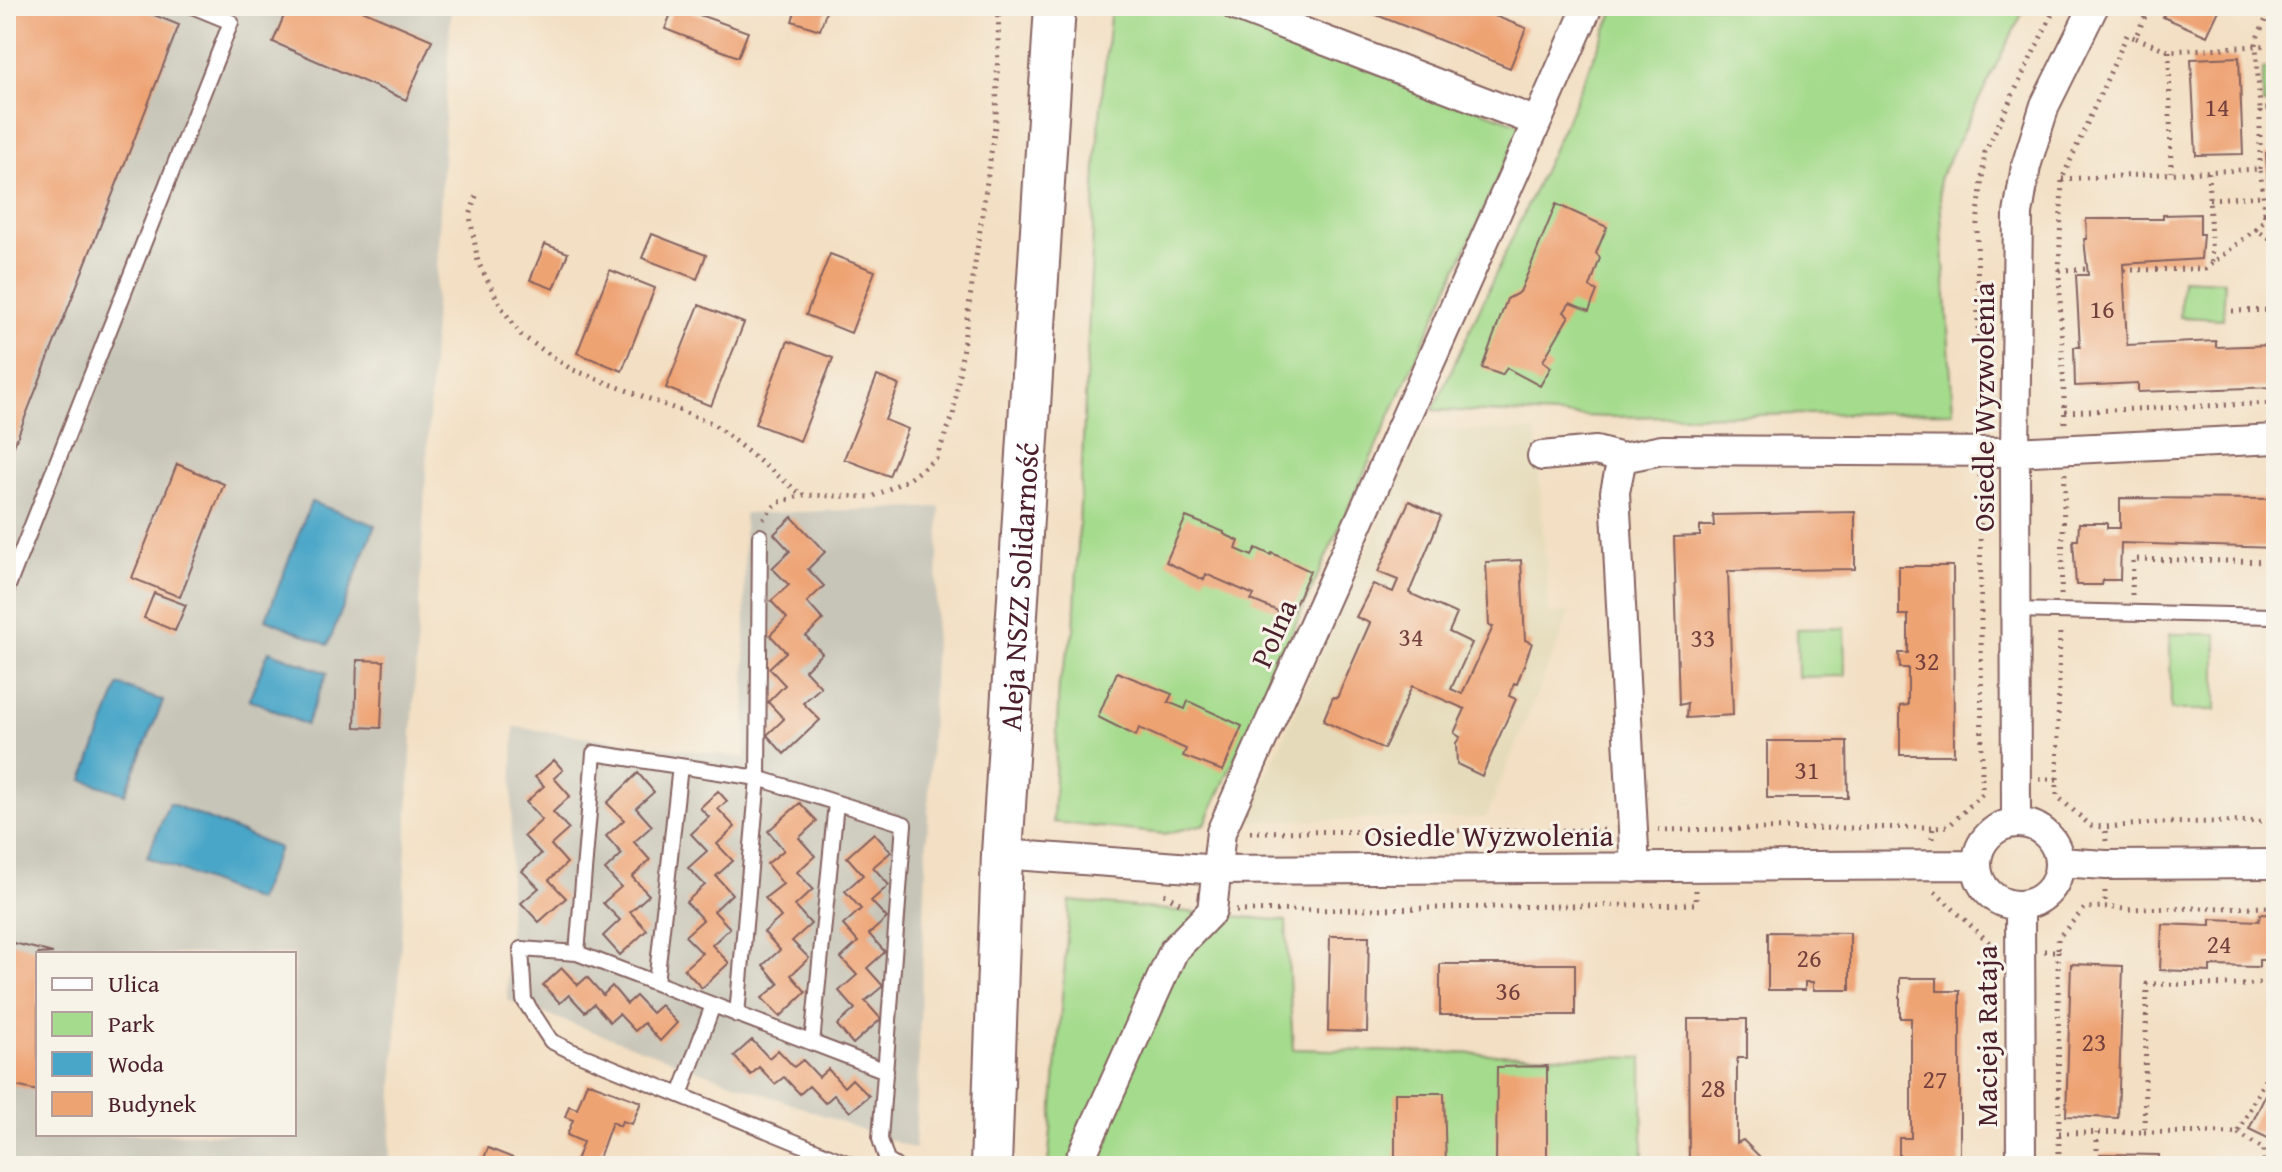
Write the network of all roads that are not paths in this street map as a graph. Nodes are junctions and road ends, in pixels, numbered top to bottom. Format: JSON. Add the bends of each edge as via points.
{"nodes":[{"id":1,"x":192,"y":6,"type":"edge"},
{"id":2,"x":1055,"y":6,"type":"edge"},
{"id":3,"x":1235,"y":6,"type":"edge"},
{"id":4,"x":1588,"y":6,"type":"edge"},
{"id":5,"x":2094,"y":6,"type":"edge"},
{"id":6,"x":1537,"y":122,"type":"junction"},
{"id":7,"x":2276,"y":439,"type":"edge"},
{"id":8,"x":2015,"y":452,"type":"junction"},
{"id":9,"x":1542,"y":456,"type":"dead end"},
{"id":10,"x":1622,"y":458,"type":"junction"},
{"id":11,"x":760,"y":536,"type":"road end"},
{"id":12,"x":6,"y":591,"type":"edge"},
{"id":13,"x":2016,"y":610,"type":"junction"},
{"id":14,"x":2273,"y":616,"type":"dead end"},
{"id":15,"x":680,"y":766,"type":"junction"},
{"id":16,"x":758,"y":778,"type":"junction"},
{"id":17,"x":836,"y":803,"type":"junction"},
{"id":18,"x":2016,"y":823,"type":"junction"},
{"id":19,"x":1002,"y":854,"type":"junction"},
{"id":20,"x":2059,"y":862,"type":"junction"},
{"id":21,"x":2276,"y":864,"type":"edge"},
{"id":22,"x":1976,"y":865,"type":"junction"},
{"id":23,"x":1635,"y":868,"type":"junction"},
{"id":24,"x":1218,"y":870,"type":"junction"},
{"id":25,"x":2020,"y":906,"type":"junction"},
{"id":26,"x":577,"y":953,"type":"junction"},
{"id":27,"x":656,"y":983,"type":"junction"},
{"id":28,"x":713,"y":1005,"type":"junction"},
{"id":29,"x":737,"y":1015,"type":"junction"},
{"id":30,"x":812,"y":1043,"type":"junction"},
{"id":31,"x":886,"y":1071,"type":"junction"},
{"id":32,"x":680,"y":1095,"type":"junction"},
{"id":33,"x":854,"y":1166,"type":"edge"},
{"id":34,"x":895,"y":1166,"type":"edge"},
{"id":35,"x":991,"y":1166,"type":"edge"},
{"id":36,"x":1077,"y":1166,"type":"edge"},
{"id":37,"x":2021,"y":1166,"type":"edge"}],
"edges":[{"from":1,"to":12,"type":"lane","via":[[231,22]]},
{"from":2,"to":19,"type":"street","name":"Aleja NSZZ Solidarność"},
{"from":3,"to":6,"type":"street"},
{"from":4,"to":6,"type":"street","name":"Polna"},
{"from":5,"to":8,"type":"street","name":"Osiedle Wyzwolenia","via":[[2045,105],[2026,166],[2018,214]]},
{"from":6,"to":24,"type":"street","name":"Polna","via":[[1221,832]]},
{"from":7,"to":8,"type":"street"},
{"from":8,"to":10,"type":"street","via":[[1662,450]]},
{"from":8,"to":13,"type":"street","name":"Osiedle Wyzwolenia"},
{"from":9,"to":10,"type":"street","via":[[1596,451]]},
{"from":10,"to":23,"type":"street","via":[[1615,492]]},
{"from":11,"to":16,"type":"lane"},
{"from":13,"to":14,"type":"lane"},
{"from":13,"to":18,"type":"street","name":"Osiedle Wyzwolenia"},
{"from":15,"to":16,"type":"lane"},
{"from":15,"to":26,"type":"lane","via":[[594,753]]},
{"from":15,"to":27,"type":"lane"},
{"from":16,"to":17,"type":"lane"},
{"from":16,"to":29,"type":"lane"},
{"from":17,"to":30,"type":"lane"},
{"from":17,"to":31,"type":"lane","via":[[904,824]]},
{"from":18,"to":20,"type":"street","via":[[2046,833]]},
{"from":18,"to":22,"type":"street","via":[[1988,836]]},
{"from":19,"to":24,"type":"street","name":"Osiedle Wyzwolenia"},
{"from":19,"to":35,"type":"street","name":"Aleja NSZZ Solidarność"},
{"from":20,"to":21,"type":"street"},
{"from":20,"to":25,"type":"street","via":[[2049,892]]},
{"from":22,"to":23,"type":"street","name":"Osiedle Wyzwolenia"},
{"from":22,"to":25,"type":"street","via":[[1990,895]]},
{"from":23,"to":24,"type":"street","name":"Osiedle Wyzwolenia"},
{"from":24,"to":36,"type":"street","name":"Polna","via":[[1212,911],[1174,950]]},
{"from":25,"to":37,"type":"street","name":"Macieja Rataja"},
{"from":26,"to":27,"type":"lane"},
{"from":26,"to":32,"type":"lane","via":[[521,949],[524,1000],[551,1041]]},
{"from":27,"to":28,"type":"lane"},
{"from":28,"to":29,"type":"lane"},
{"from":28,"to":32,"type":"lane"},
{"from":29,"to":30,"type":"lane"},
{"from":30,"to":31,"type":"lane"},
{"from":31,"to":34,"type":"lane","via":[[880,1139],[887,1161]]},
{"from":32,"to":33,"type":"lane"}]}
